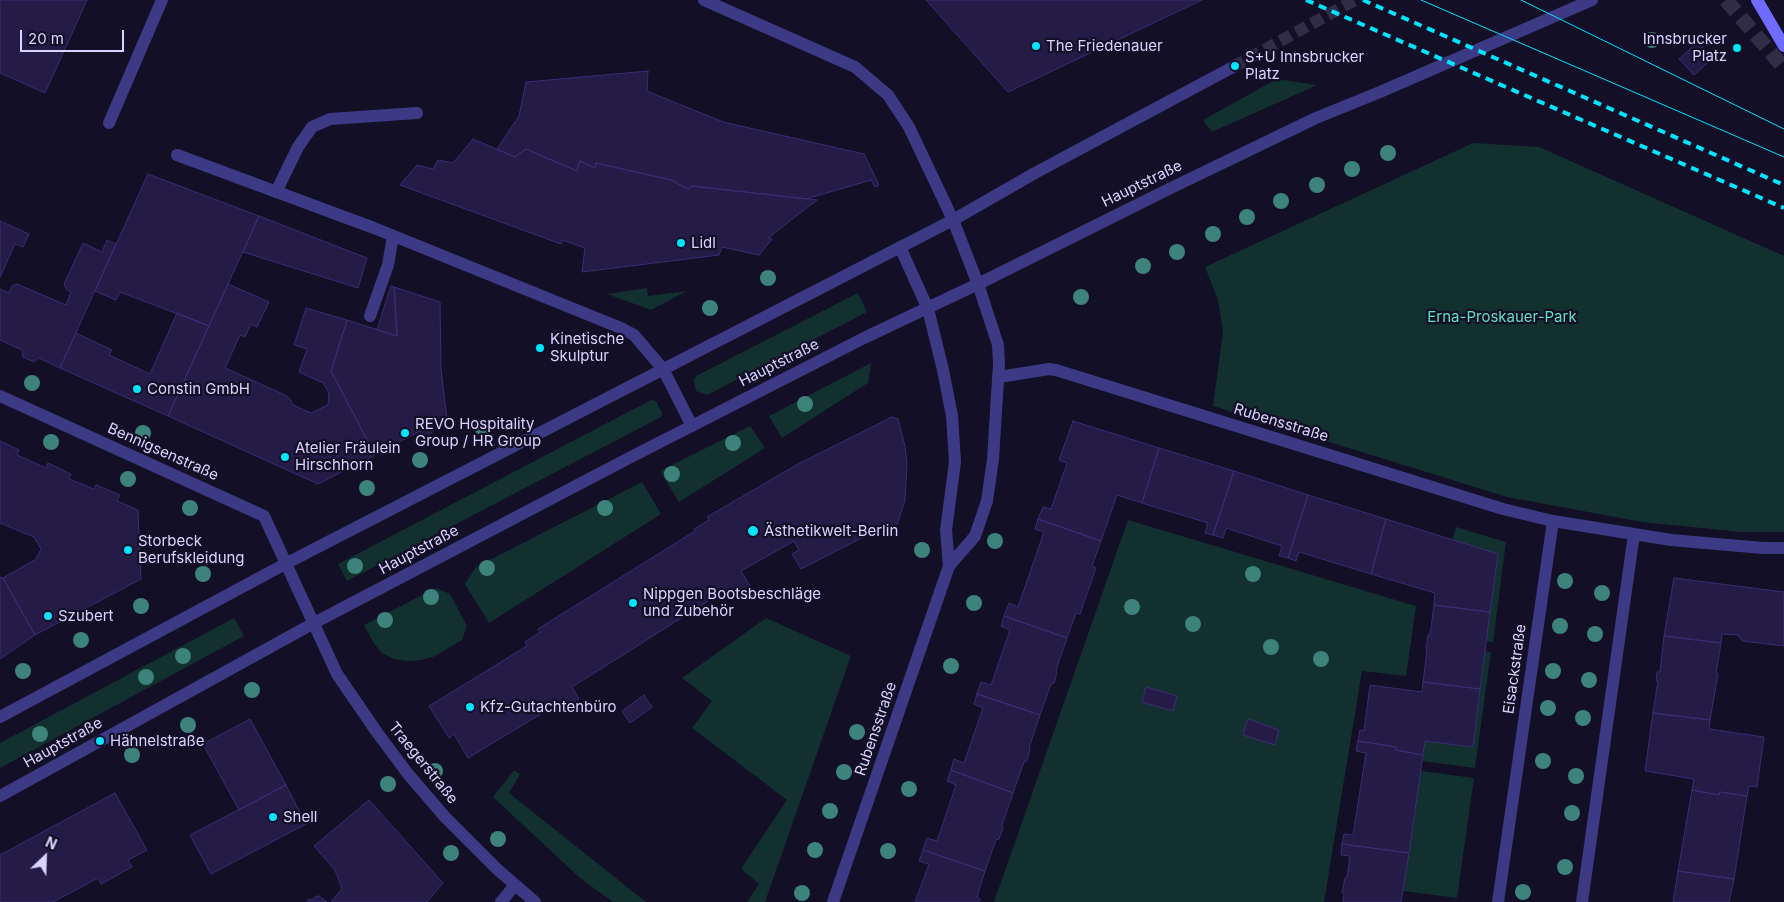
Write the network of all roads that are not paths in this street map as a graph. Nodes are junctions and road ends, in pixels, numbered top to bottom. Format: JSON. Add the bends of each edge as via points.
{"nodes":[{"id":1,"x":162,"y":0,"type":"edge"},
{"id":2,"x":704,"y":0,"type":"edge"},
{"id":3,"x":1592,"y":0,"type":"edge"},
{"id":4,"x":1757,"y":0,"type":"edge"},
{"id":5,"x":1784,"y":46,"type":"edge"},
{"id":6,"x":1233,"y":68,"type":"tunnel mouth"},
{"id":7,"x":417,"y":113,"type":"dead end"},
{"id":8,"x":109,"y":123,"type":"dead end"},
{"id":9,"x":177,"y":155,"type":"dead end"},
{"id":10,"x":276,"y":192,"type":"junction"},
{"id":11,"x":952,"y":220,"type":"junction"},
{"id":12,"x":393,"y":236,"type":"junction"},
{"id":13,"x":900,"y":247,"type":"junction"},
{"id":14,"x":978,"y":284,"type":"junction"},
{"id":15,"x":928,"y":308,"type":"junction"},
{"id":16,"x":370,"y":316,"type":"dead end"},
{"id":17,"x":663,"y":369,"type":"junction"},
{"id":18,"x":999,"y":377,"type":"junction"},
{"id":19,"x":0,"y":396,"type":"edge"},
{"id":20,"x":692,"y":426,"type":"junction"},
{"id":21,"x":1552,"y":521,"type":"junction"},
{"id":22,"x":1634,"y":534,"type":"junction"},
{"id":23,"x":1784,"y":548,"type":"edge"},
{"id":24,"x":287,"y":564,"type":"junction"},
{"id":25,"x":949,"y":566,"type":"junction"},
{"id":26,"x":314,"y":623,"type":"junction"},
{"id":27,"x":0,"y":717,"type":"edge"},
{"id":28,"x":0,"y":796,"type":"edge"},
{"id":29,"x":515,"y":885,"type":"junction"},
{"id":30,"x":501,"y":902,"type":"edge"},
{"id":31,"x":535,"y":902,"type":"edge"},
{"id":32,"x":833,"y":902,"type":"edge"},
{"id":33,"x":1498,"y":902,"type":"edge"},
{"id":34,"x":1582,"y":902,"type":"edge"}],
"edges":[{"from":1,"to":8,"type":"street"},
{"from":2,"to":11,"type":"street","name":"Rubensstraße","via":[[855,67],[888,95],[909,127]]},
{"from":3,"to":14,"type":"street","name":"Hauptstraße","via":[[1316,118]]},
{"from":4,"to":5,"type":"main road"},
{"from":6,"to":11,"type":"street"},
{"from":7,"to":10,"type":"street","via":[[330,120],[312,127],[298,147]]},
{"from":9,"to":10,"type":"street"},
{"from":10,"to":12,"type":"street"},
{"from":11,"to":13,"type":"street"},
{"from":11,"to":14,"type":"street","name":"Rubensstraße"},
{"from":12,"to":16,"type":"street","via":[[388,265]]},
{"from":12,"to":17,"type":"street","via":[[621,328],[634,335]]},
{"from":13,"to":15,"type":"street","name":"Rubensstraße"},
{"from":13,"to":17,"type":"street"},
{"from":14,"to":15,"type":"street","name":"Hauptstraße"},
{"from":14,"to":18,"type":"street","name":"Rubensstraße","via":[[998,345]]},
{"from":15,"to":20,"type":"street","name":"Hauptstraße"},
{"from":15,"to":25,"type":"street","name":"Rubensstraße","via":[[952,416],[955,462],[946,530]]},
{"from":17,"to":20,"type":"street"},
{"from":17,"to":24,"type":"street"},
{"from":18,"to":21,"type":"street","name":"Rubensstraße","via":[[1056,370],[1503,510]]},
{"from":18,"to":25,"type":"street","name":"Rubensstraße","via":[[987,501],[975,536]]},
{"from":19,"to":24,"type":"street","name":"Bennigsenstraße","via":[[264,516]]},
{"from":20,"to":26,"type":"street","name":"Hauptstraße"},
{"from":21,"to":22,"type":"street"},
{"from":21,"to":33,"type":"street","name":"Eisackstraße"},
{"from":22,"to":23,"type":"street","via":[[1680,541]]},
{"from":22,"to":34,"type":"street"},
{"from":24,"to":26,"type":"street","name":"Bennigsenstraße"},
{"from":24,"to":27,"type":"street"},
{"from":25,"to":32,"type":"street","name":"Rubensstraße"},
{"from":26,"to":28,"type":"street","name":"Hauptstraße"},
{"from":26,"to":29,"type":"street","name":"Traegerstraße","via":[[336,674],[408,774],[445,817]]},
{"from":29,"to":30,"type":"street"},
{"from":29,"to":31,"type":"street","name":"Traegerstraße"}]}
